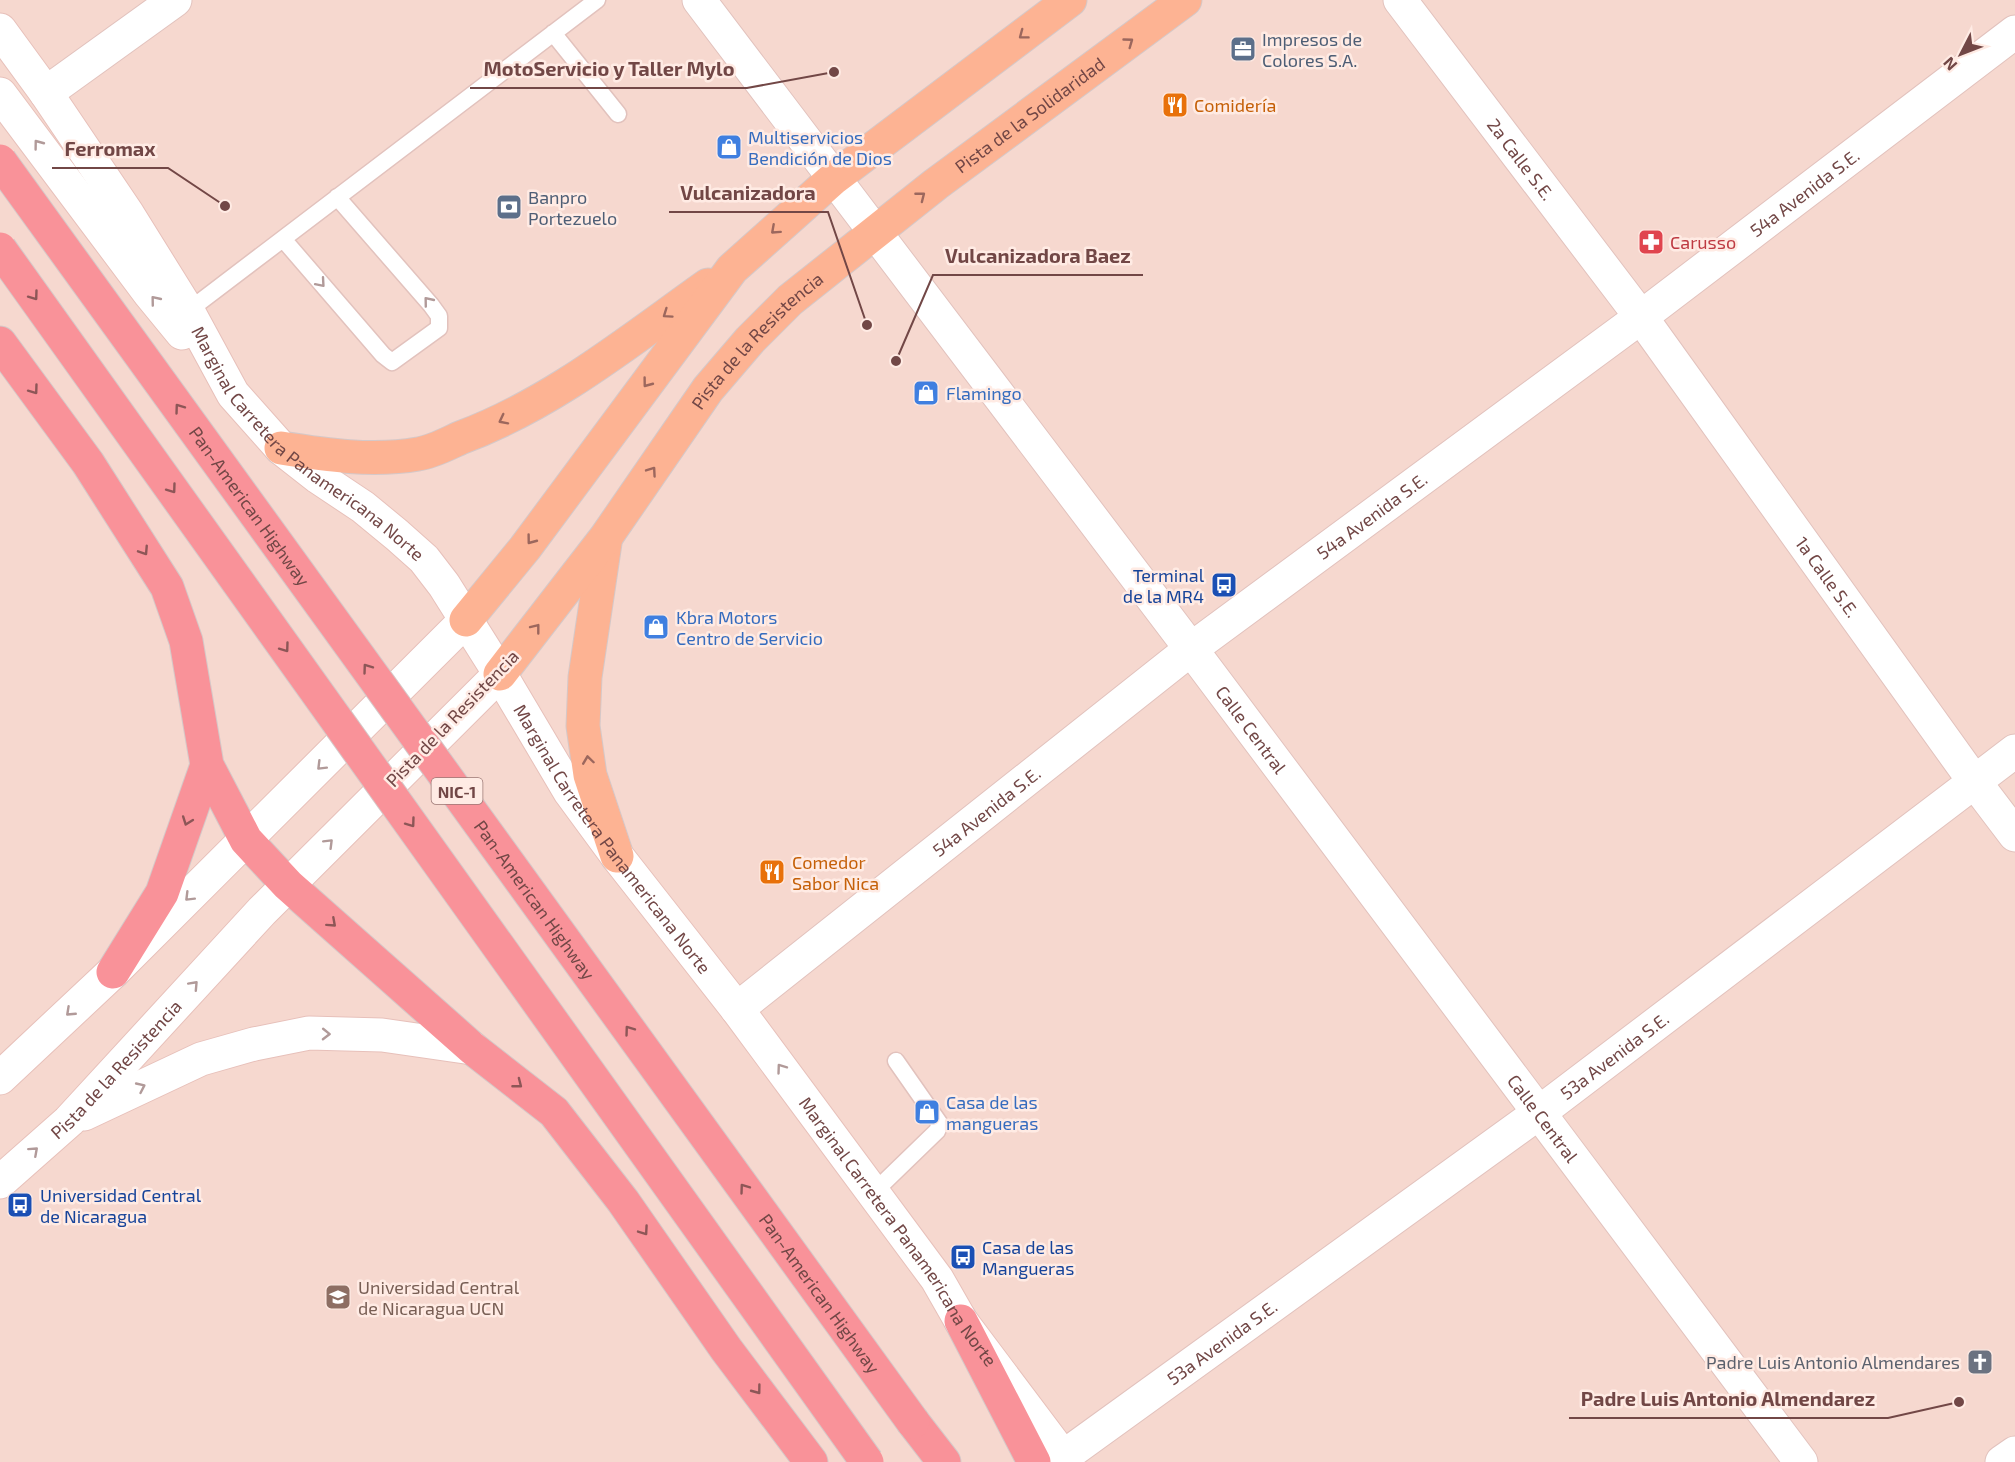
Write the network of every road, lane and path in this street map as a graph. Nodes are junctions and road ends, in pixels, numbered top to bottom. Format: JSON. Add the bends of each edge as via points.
{"nodes":[{"id":1,"x":175,"y":0,"type":"edge"},
{"id":2,"x":597,"y":0,"type":"edge"},
{"id":3,"x":699,"y":0,"type":"edge"},
{"id":4,"x":1070,"y":0,"type":"edge"},
{"id":5,"x":1185,"y":0,"type":"edge"},
{"id":6,"x":1400,"y":0,"type":"edge"},
{"id":7,"x":0,"y":30,"type":"edge"},
{"id":8,"x":2015,"y":32,"type":"edge"},
{"id":9,"x":554,"y":33,"type":"junction"},
{"id":10,"x":46,"y":93,"type":"junction"},
{"id":11,"x":0,"y":94,"type":"edge"},
{"id":12,"x":618,"y":114,"type":"dead end"},
{"id":13,"x":0,"y":161,"type":"edge"},
{"id":14,"x":834,"y":178,"type":"junction"},
{"id":15,"x":337,"y":197,"type":"junction"},
{"id":16,"x":875,"y":232,"type":"junction"},
{"id":17,"x":283,"y":239,"type":"junction"},
{"id":18,"x":0,"y":249,"type":"edge"},
{"id":19,"x":732,"y":269,"type":"junction"},
{"id":20,"x":188,"y":311,"type":"junction"},
{"id":21,"x":1641,"y":317,"type":"junction"},
{"id":22,"x":0,"y":343,"type":"edge"},
{"id":23,"x":233,"y":394,"type":"junction"},
{"id":24,"x":281,"y":448,"type":"junction"},
{"id":25,"x":606,"y":537,"type":"junction"},
{"id":26,"x":466,"y":620,"type":"junction"},
{"id":27,"x":1191,"y":649,"type":"junction"},
{"id":28,"x":500,"y":674,"type":"junction"},
{"id":29,"x":2015,"y":751,"type":"edge"},
{"id":30,"x":207,"y":765,"type":"junction"},
{"id":31,"x":1974,"y":781,"type":"junction"},
{"id":32,"x":2015,"y":835,"type":"edge"},
{"id":33,"x":246,"y":840,"type":"junction"},
{"id":34,"x":617,"y":856,"type":"junction"},
{"id":35,"x":288,"y":885,"type":"junction"},
{"id":36,"x":113,"y":972,"type":"junction"},
{"id":37,"x":737,"y":1009,"type":"junction"},
{"id":38,"x":472,"y":1048,"type":"junction"},
{"id":39,"x":896,"y":1061,"type":"dead end"},
{"id":40,"x":0,"y":1078,"type":"edge"},
{"id":41,"x":1540,"y":1112,"type":"junction"},
{"id":42,"x":69,"y":1121,"type":"junction"},
{"id":43,"x":0,"y":1182,"type":"edge"},
{"id":44,"x":873,"y":1193,"type":"junction"},
{"id":45,"x":962,"y":1321,"type":"joint"},
{"id":46,"x":2015,"y":1453,"type":"edge"},
{"id":47,"x":1055,"y":1460,"type":"edge"},
{"id":48,"x":811,"y":1462,"type":"edge"},
{"id":49,"x":867,"y":1462,"type":"edge"},
{"id":50,"x":944,"y":1462,"type":"edge"},
{"id":51,"x":1801,"y":1462,"type":"edge"},
{"id":52,"x":2002,"y":1462,"type":"edge"}],
"edges":[{"from":1,"to":10,"type":"street"},
{"from":2,"to":9,"type":"lane"},
{"from":3,"to":14,"type":"street","name":"Calle Central"},
{"from":4,"to":14,"type":"main road","one_way":true},
{"from":16,"to":5,"type":"main road","name":"Pista de la Solidaridad","one_way":true},
{"from":6,"to":21,"type":"street","name":"2a Calle S.E."},
{"from":7,"to":10,"type":"street","name":"Marginal Carretera Panamericana Norte"},
{"from":8,"to":21,"type":"street","name":"54a Avenida S.E."},
{"from":9,"to":12,"type":"lane"},
{"from":9,"to":15,"type":"lane"},
{"from":10,"to":20,"type":"street","name":"Marginal Carretera Panamericana Norte","via":[[133,209]]},
{"from":23,"to":11,"type":"street","one_way":true,"via":[[150,294]]},
{"from":50,"to":13,"type":"highway","name":"Pan-American Highway","number":"NIC-1","one_way":true,"bridge":true},
{"from":14,"to":16,"type":"street","name":"Calle Central"},
{"from":14,"to":19,"type":"main road","one_way":true},
{"from":15,"to":17,"type":"lane"},
{"from":17,"to":15,"type":"lane","one_way":true,"via":[[392,362],[439,328],[439,316],[431,305]]},
{"from":25,"to":16,"type":"main road","name":"Pista de la Resistencia","one_way":true,"via":[[708,389],[750,340],[790,300]]},
{"from":16,"to":27,"type":"street","name":"Calle Central"},
{"from":17,"to":20,"type":"lane"},
{"from":18,"to":49,"type":"highway","one_way":true,"bridge":true},
{"from":19,"to":24,"type":"main road","one_way":true,"via":[[548,397],[486,429],[419,454],[359,457]]},
{"from":19,"to":26,"type":"main road","one_way":true,"via":[[525,548]]},
{"from":20,"to":23,"type":"street","name":"Marginal Carretera Panamericana Norte"},
{"from":21,"to":27,"type":"street","name":"54a Avenida S.E."},
{"from":21,"to":31,"type":"street","name":"1a Calle S.E."},
{"from":22,"to":30,"type":"highway","one_way":true,"via":[[88,463],[167,587],[186,641]]},
{"from":23,"to":24,"type":"street","name":"Marginal Carretera Panamericana Norte"},
{"from":24,"to":26,"type":"street","name":"Marginal Carretera Panamericana Norte","via":[[363,507],[424,559]]},
{"from":28,"to":25,"type":"main road","name":"Pista de la Resistencia","one_way":true},
{"from":34,"to":25,"type":"main road","one_way":true,"via":[[590,775],[583,726],[585,677]]},
{"from":26,"to":28,"type":"street","name":"Marginal Carretera Panamericana Norte"},
{"from":26,"to":33,"type":"street","one_way":true},
{"from":27,"to":37,"type":"street","name":"54a Avenida S.E."},
{"from":27,"to":41,"type":"street","name":"Calle Central"},
{"from":28,"to":34,"type":"street","name":"Marginal Carretera Panamericana Norte","via":[[570,792]]},
{"from":35,"to":28,"type":"street","name":"Pista de la Resistencia","one_way":true},
{"from":29,"to":31,"type":"street","name":"53a Avenida S.E."},
{"from":30,"to":33,"type":"highway"},
{"from":30,"to":36,"type":"highway","one_way":true,"via":[[162,893]]},
{"from":31,"to":32,"type":"street","name":"1a Calle S.E."},
{"from":31,"to":41,"type":"street","name":"53a Avenida S.E."},
{"from":33,"to":35,"type":"highway"},
{"from":33,"to":36,"type":"street","one_way":true},
{"from":34,"to":37,"type":"street","name":"Marginal Carretera Panamericana Norte"},
{"from":35,"to":38,"type":"highway","one_way":true},
{"from":42,"to":35,"type":"street","name":"Pista de la Resistencia","one_way":true},
{"from":36,"to":40,"type":"street","one_way":true},
{"from":44,"to":37,"type":"street","name":"Marginal Carretera Panamericana Norte","one_way":true},
{"from":42,"to":38,"type":"street","one_way":true,"via":[[201,1059],[309,1033],[382,1035]]},
{"from":38,"to":48,"type":"highway","one_way":true,"via":[[554,1112],[624,1201]]},
{"from":39,"to":44,"type":"lane","via":[[940,1124]]},
{"from":41,"to":47,"type":"street","name":"53a Avenida S.E."},
{"from":41,"to":51,"type":"street","name":"Calle Central"},
{"from":43,"to":42,"type":"street","name":"Pista de la Resistencia","one_way":true},
{"from":44,"to":45,"type":"street","name":"Marginal Carretera Panamericana Norte","via":[[937,1279]]},
{"from":45,"to":47,"type":"highway"},
{"from":46,"to":52,"type":"street"}]}
